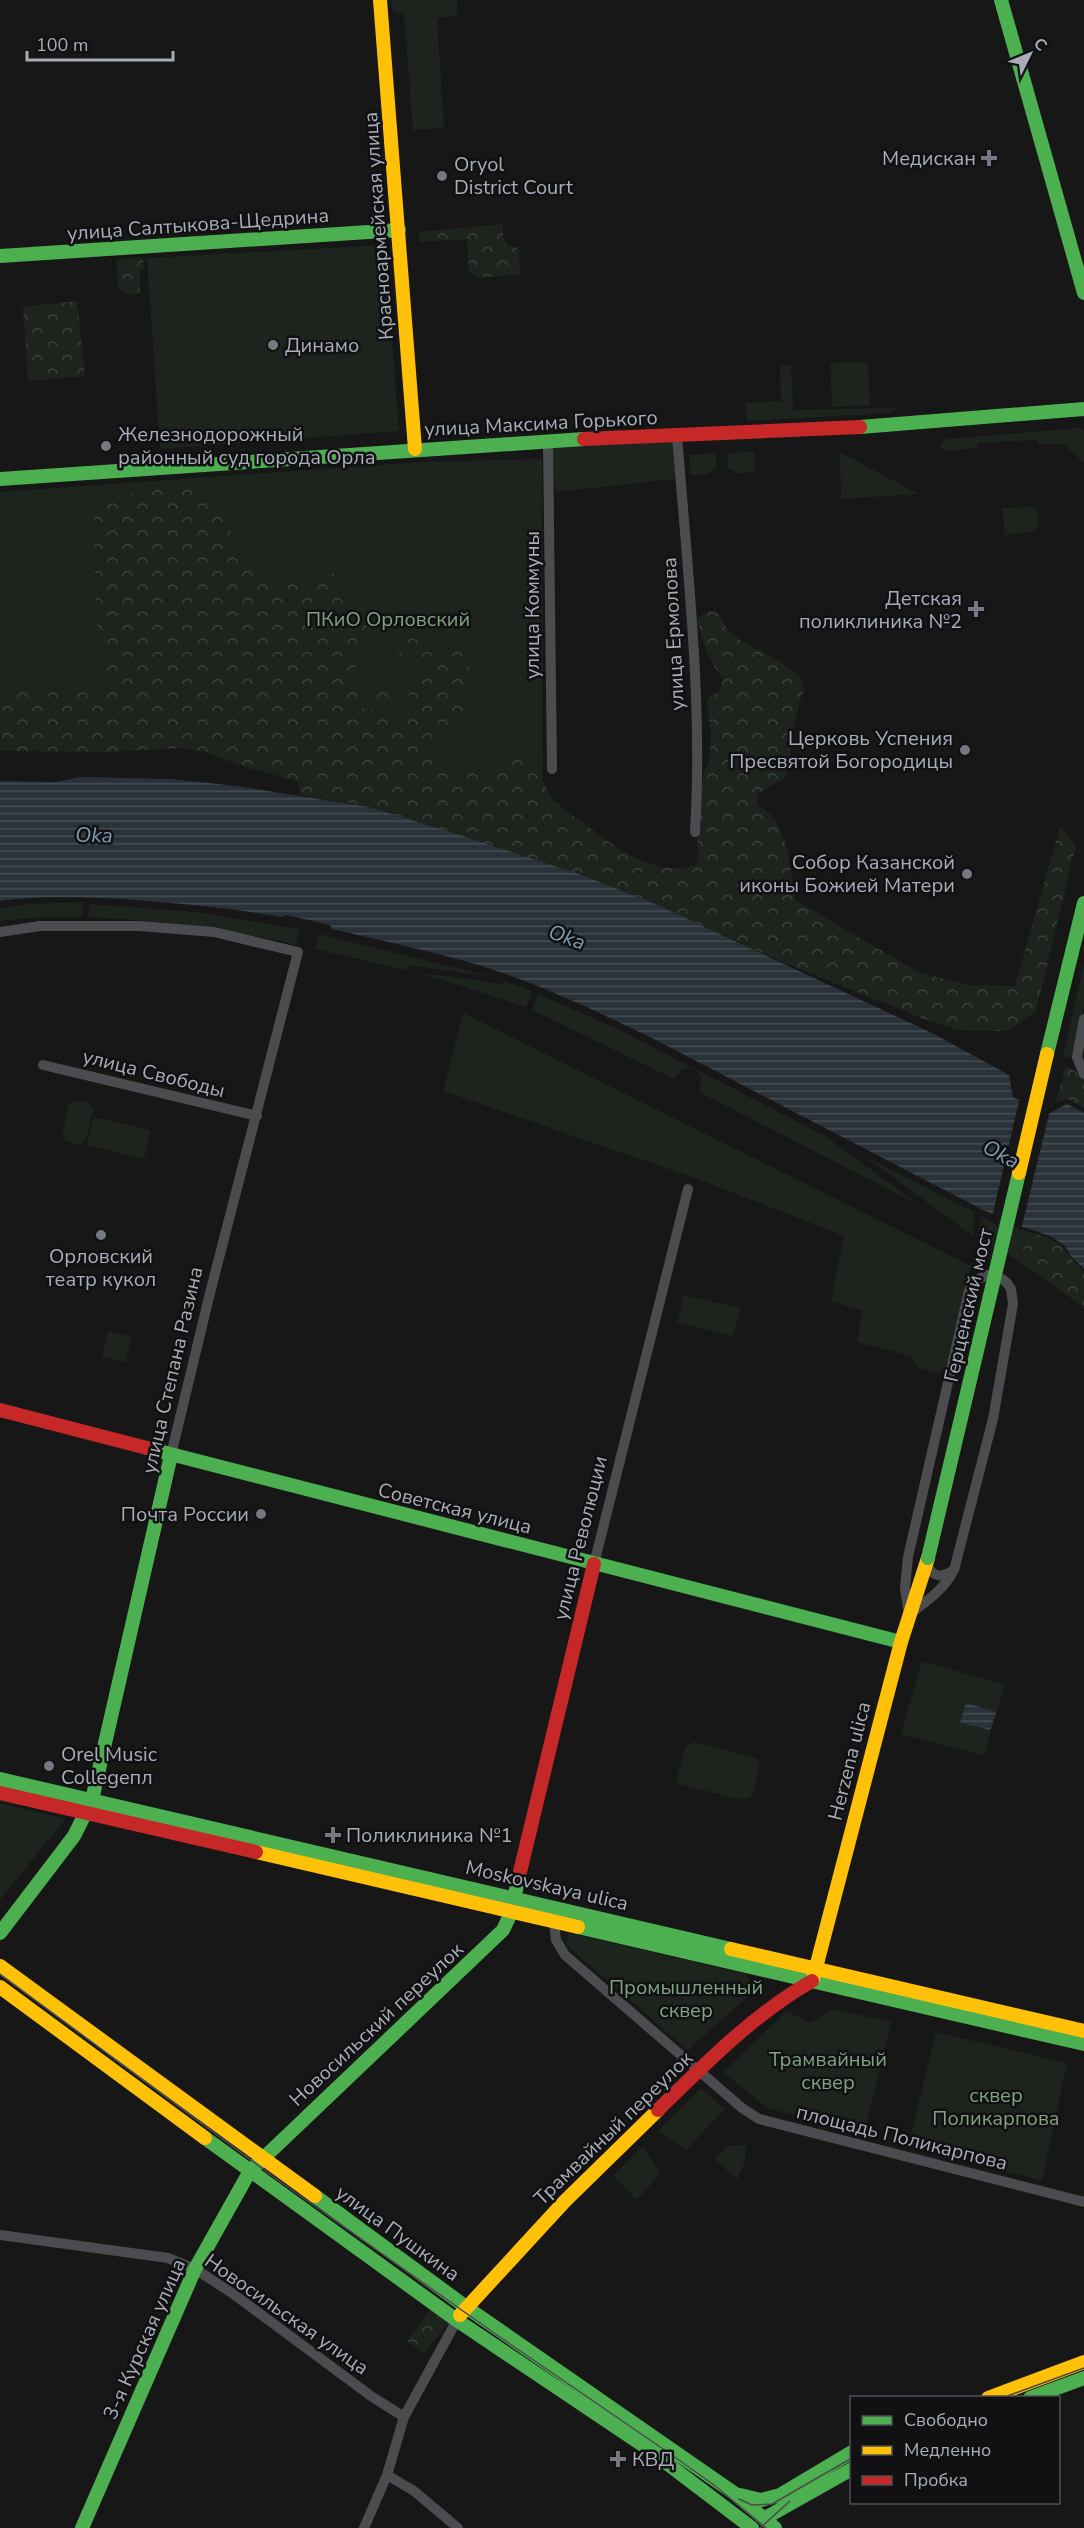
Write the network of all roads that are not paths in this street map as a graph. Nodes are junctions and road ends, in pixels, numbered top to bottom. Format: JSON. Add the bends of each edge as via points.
{"nodes":[{"id":1,"x":380,"y":0,"type":"edge"},
{"id":2,"x":1001,"y":0,"type":"edge"},
{"id":3,"x":399,"y":230,"type":"junction"},
{"id":4,"x":0,"y":256,"type":"edge"},
{"id":5,"x":1084,"y":293,"type":"edge"},
{"id":6,"x":1084,"y":410,"type":"edge"},
{"id":7,"x":677,"y":435,"type":"junction"},
{"id":8,"x":548,"y":441,"type":"junction"},
{"id":9,"x":415,"y":449,"type":"junction"},
{"id":10,"x":0,"y":479,"type":"edge"},
{"id":11,"x":552,"y":769,"type":"dead end"},
{"id":12,"x":695,"y":832,"type":"dead end"},
{"id":13,"x":1084,"y":903,"type":"edge"},
{"id":14,"x":0,"y":932,"type":"edge"},
{"id":15,"x":1084,"y":1019,"type":"edge"},
{"id":16,"x":43,"y":1065,"type":"dead end"},
{"id":17,"x":1084,"y":1074,"type":"edge"},
{"id":18,"x":257,"y":1116,"type":"junction"},
{"id":19,"x":688,"y":1189,"type":"dead end"},
{"id":20,"x":0,"y":1410,"type":"edge"},
{"id":21,"x":171,"y":1455,"type":"junction"},
{"id":22,"x":927,"y":1561,"type":"junction"},
{"id":23,"x":594,"y":1564,"type":"junction"},
{"id":24,"x":954,"y":1570,"type":"junction"},
{"id":25,"x":909,"y":1615,"type":"junction"},
{"id":26,"x":901,"y":1642,"type":"junction"},
{"id":27,"x":0,"y":1779,"type":"edge"},
{"id":28,"x":0,"y":1792,"type":"edge"},
{"id":29,"x":89,"y":1806,"type":"junction"},
{"id":30,"x":514,"y":1897,"type":"junction"},
{"id":31,"x":511,"y":1913,"type":"junction"},
{"id":32,"x":554,"y":1923,"type":"junction"},
{"id":33,"x":0,"y":1933,"type":"edge"},
{"id":34,"x":0,"y":1966,"type":"edge"},
{"id":35,"x":815,"y":1975,"type":"junction"},
{"id":36,"x":0,"y":1987,"type":"edge"},
{"id":37,"x":1084,"y":2031,"type":"edge"},
{"id":38,"x":1084,"y":2044,"type":"edge"},
{"id":39,"x":699,"y":2070,"type":"junction"},
{"id":40,"x":261,"y":2159,"type":"junction"},
{"id":41,"x":250,"y":2171,"type":"junction"},
{"id":42,"x":1084,"y":2202,"type":"edge"},
{"id":43,"x":0,"y":2235,"type":"edge"},
{"id":44,"x":195,"y":2270,"type":"junction"},
{"id":45,"x":466,"y":2307,"type":"junction"},
{"id":46,"x":457,"y":2320,"type":"junction"},
{"id":47,"x":1084,"y":2362,"type":"edge"},
{"id":48,"x":1084,"y":2378,"type":"edge"},
{"id":49,"x":991,"y":2396,"type":"edge"},
{"id":50,"x":1033,"y":2396,"type":"edge"},
{"id":51,"x":404,"y":2417,"type":"junction"},
{"id":52,"x":850,"y":2453,"type":"edge"},
{"id":53,"x":850,"y":2470,"type":"edge"},
{"id":54,"x":387,"y":2475,"type":"junction"},
{"id":55,"x":734,"y":2493,"type":"junction"},
{"id":56,"x":780,"y":2495,"type":"junction"},
{"id":57,"x":762,"y":2526,"type":"edge"},
{"id":58,"x":82,"y":2528,"type":"edge"},
{"id":59,"x":364,"y":2528,"type":"edge"},
{"id":60,"x":458,"y":2528,"type":"edge"}],
"edges":[{"from":1,"to":3,"type":"main road","name":"Красноармейская улица"},
{"from":2,"to":5,"type":"main road"},
{"from":3,"to":4,"type":"main road","name":"улица Салтыкова-Щедрина"},
{"from":3,"to":9,"type":"main road","name":"Красноармейская улица"},
{"from":6,"to":7,"type":"main road","name":"улица Максима Горького","via":[[875,426]]},
{"from":7,"to":8,"type":"main road","name":"улица Максима Горького"},
{"from":7,"to":12,"type":"street","name":"улица Ермолова","via":[[695,699]]},
{"from":8,"to":9,"type":"main road","name":"улица Максима Горького"},
{"from":8,"to":11,"type":"street","name":"улица Коммуны"},
{"from":9,"to":10,"type":"main road","name":"улица Максима Горького"},
{"from":13,"to":22,"type":"main road","name":"Герценский мост","bridge":true},
{"from":14,"to":18,"type":"street","name":"улица Степана Разина","via":[[40,926],[214,932],[298,952]]},
{"from":15,"to":17,"type":"street","via":[[1077,1057]]},
{"from":16,"to":18,"type":"street","name":"улица Свободы"},
{"from":18,"to":21,"type":"street","name":"улица Степана Разина"},
{"from":19,"to":23,"type":"street","name":"улица Революции"},
{"from":20,"to":21,"type":"main road","name":"Советская улица"},
{"from":21,"to":23,"type":"main road","name":"Советская улица"},
{"from":21,"to":29,"type":"main road","name":"улица Степана Разина"},
{"from":22,"to":24,"type":"street","via":[[933,1575]]},
{"from":22,"to":25,"type":"main road","name":"Herzena ulica"},
{"from":23,"to":26,"type":"main road","name":"Советская улица"},
{"from":23,"to":30,"type":"main road","name":"улица Революции"},
{"from":24,"to":25,"type":"street","via":[[935,1596]]},
{"from":24,"to":25,"type":"street","via":[[993,1419],[1011,1322],[1011,1289],[995,1276],[980,1277],[969,1291],[908,1557],[905,1588]]},
{"from":25,"to":26,"type":"main road","name":"Herzena ulica"},
{"from":26,"to":35,"type":"main road","name":"Herzena ulica"},
{"from":27,"to":29,"type":"main road","name":"Moskovskaya ulica"},
{"from":28,"to":29,"type":"main road","name":"Moskovskaya ulica"},
{"from":29,"to":30,"type":"main road","name":"Moskovskaya ulica"},
{"from":29,"to":31,"type":"main road","name":"Moskovskaya ulica"},
{"from":29,"to":33,"type":"main road","name":"улица Степана Разина","via":[[74,1836]]},
{"from":30,"to":31,"type":"main road","name":"Новосильский переулок"},
{"from":30,"to":35,"type":"main road","name":"Moskovskaya ulica"},
{"from":31,"to":32,"type":"main road","name":"Moskovskaya ulica"},
{"from":31,"to":40,"type":"main road","name":"Новосильский переулок","via":[[504,1930],[492,1943]]},
{"from":32,"to":35,"type":"main road","name":"Moskovskaya ulica"},
{"from":32,"to":39,"type":"street","name":"площадь Поликарпова","via":[[560,1948]]},
{"from":34,"to":40,"type":"main road","name":"улица Пушкина"},
{"from":35,"to":37,"type":"main road","name":"Moskovskaya ulica"},
{"from":35,"to":38,"type":"main road","name":"Moskovskaya ulica"},
{"from":35,"to":39,"type":"main road","name":"Трамвайный переулок","via":[[782,1998]]},
{"from":36,"to":41,"type":"main road","name":"улица Пушкина"},
{"from":39,"to":42,"type":"street","name":"площадь Поликарпова","via":[[759,2119]]},
{"from":39,"to":45,"type":"main road","name":"Трамвайный переулок","via":[[565,2200]]},
{"from":40,"to":41,"type":"main road","name":"Новосильский переулок"},
{"from":40,"to":45,"type":"main road","name":"улица Пушкина"},
{"from":41,"to":44,"type":"main road","name":"3-я Курская улица"},
{"from":41,"to":46,"type":"main road","name":"улица Пушкина"},
{"from":43,"to":44,"type":"street","name":"Новосильская улица","via":[[168,2258]]},
{"from":44,"to":51,"type":"street","name":"Новосильская улица"},
{"from":44,"to":58,"type":"main road","name":"3-я Курская улица"},
{"from":45,"to":46,"type":"main road","name":"Трамвайный переулок"},
{"from":45,"to":55,"type":"main road","name":"улица Пушкина"},
{"from":46,"to":51,"type":"street"},
{"from":46,"to":57,"type":"main road","name":"улица Пушкина"},
{"from":47,"to":49,"type":"main road"},
{"from":48,"to":50,"type":"main road"},
{"from":51,"to":54,"type":"street"},
{"from":52,"to":56,"type":"main road"},
{"from":53,"to":57,"type":"main road"},
{"from":54,"to":59,"type":"street"},
{"from":54,"to":60,"type":"street"},
{"from":55,"to":56,"type":"main road","via":[[753,2499]]},
{"from":55,"to":57,"type":"main road","name":"улица Пушкина"},
{"from":56,"to":57,"type":"main road"}]}
